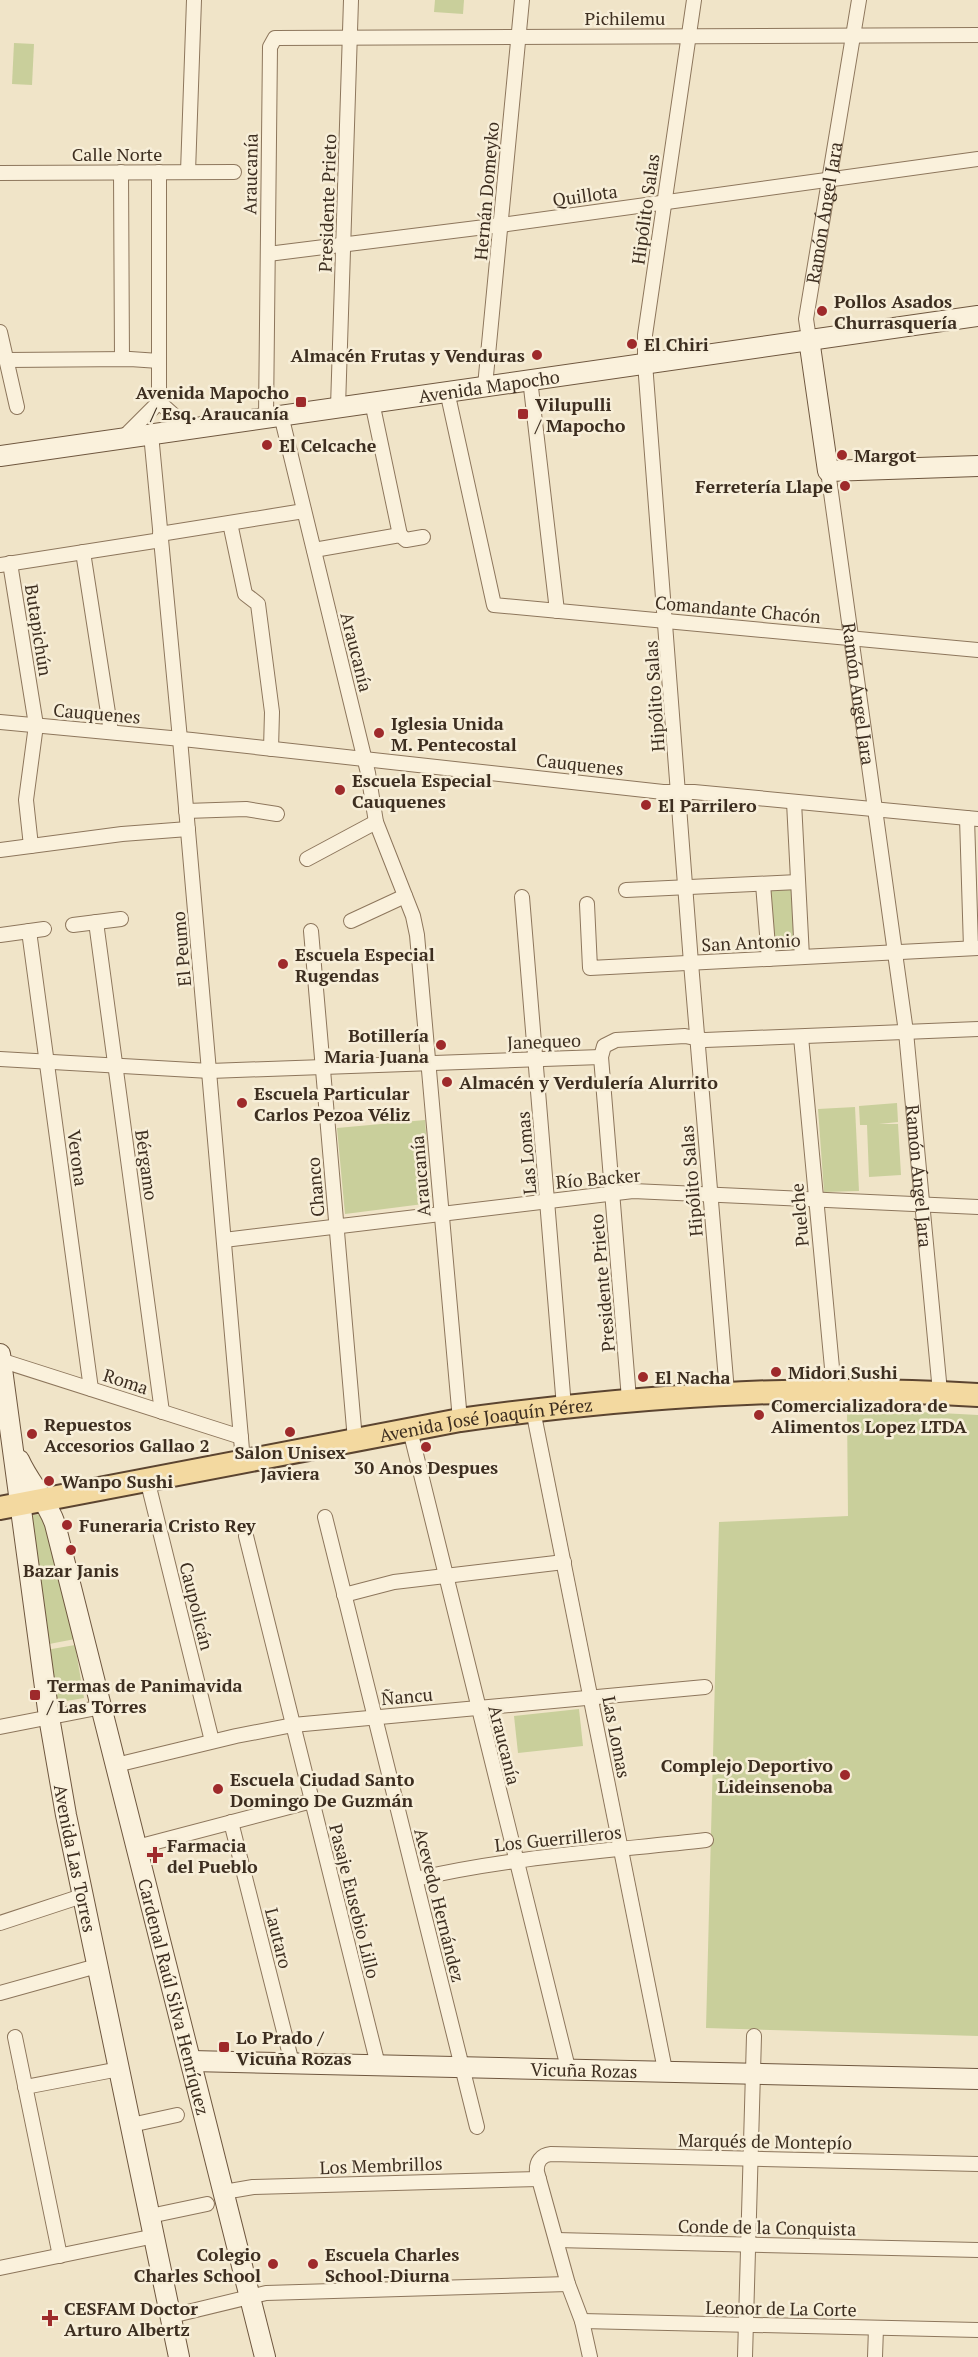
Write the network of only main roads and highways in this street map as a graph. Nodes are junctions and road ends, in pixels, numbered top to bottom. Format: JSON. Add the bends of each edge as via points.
{"nodes":[{"id":1,"x":978,"y":316,"type":"edge"},
{"id":2,"x":809,"y":339,"type":"junction"},
{"id":3,"x":0,"y":456,"type":"edge"},
{"id":4,"x":978,"y":466,"type":"edge"},
{"id":5,"x":0,"y":1354,"type":"edge"},
{"id":6,"x":0,"y":1360,"type":"edge"},
{"id":7,"x":978,"y":1395,"type":"edge"},
{"id":8,"x":10,"y":1436,"type":"junction"},
{"id":9,"x":42,"y":1499,"type":"junction"},
{"id":10,"x":10,"y":1506,"type":"edge"},
{"id":11,"x":190,"y":2061,"type":"junction"},
{"id":12,"x":978,"y":2079,"type":"edge"},
{"id":13,"x":179,"y":2357,"type":"edge"},
{"id":14,"x":265,"y":2357,"type":"edge"}],
"edges":[{"from":1,"to":2,"type":"main road","name":"Avenida Mapocho"},
{"from":2,"to":3,"type":"main road","name":"Avenida Mapocho"},
{"from":2,"to":4,"type":"main road","name":"Ramón Ángel Jara","via":[[828,471]]},
{"from":5,"to":6,"type":"main road","name":"Avenida Las Torres"},
{"from":6,"to":8,"type":"main road","name":"Avenida Las Torres"},
{"from":7,"to":9,"type":"main road","name":"Avenida José Joaquín Pérez","via":[[834,1389],[629,1399],[460,1420]]},
{"from":8,"to":9,"type":"main road","name":"Cardenal Raúl Silva Henríquez","via":[[25,1473]]},
{"from":8,"to":10,"type":"main road","name":"Avenida Las Torres"},
{"from":9,"to":10,"type":"main road","name":"Avenida José Joaquín Pérez"},
{"from":9,"to":11,"type":"main road","name":"Cardenal Raúl Silva Henríquez","via":[[55,1524]]},
{"from":10,"to":13,"type":"main road","name":"Avenida Las Torres","via":[[82,1896]]},
{"from":11,"to":12,"type":"main road","name":"Vicuña Rozas"},
{"from":11,"to":14,"type":"main road","name":"Cardenal Raúl Silva Henríquez"}]}
